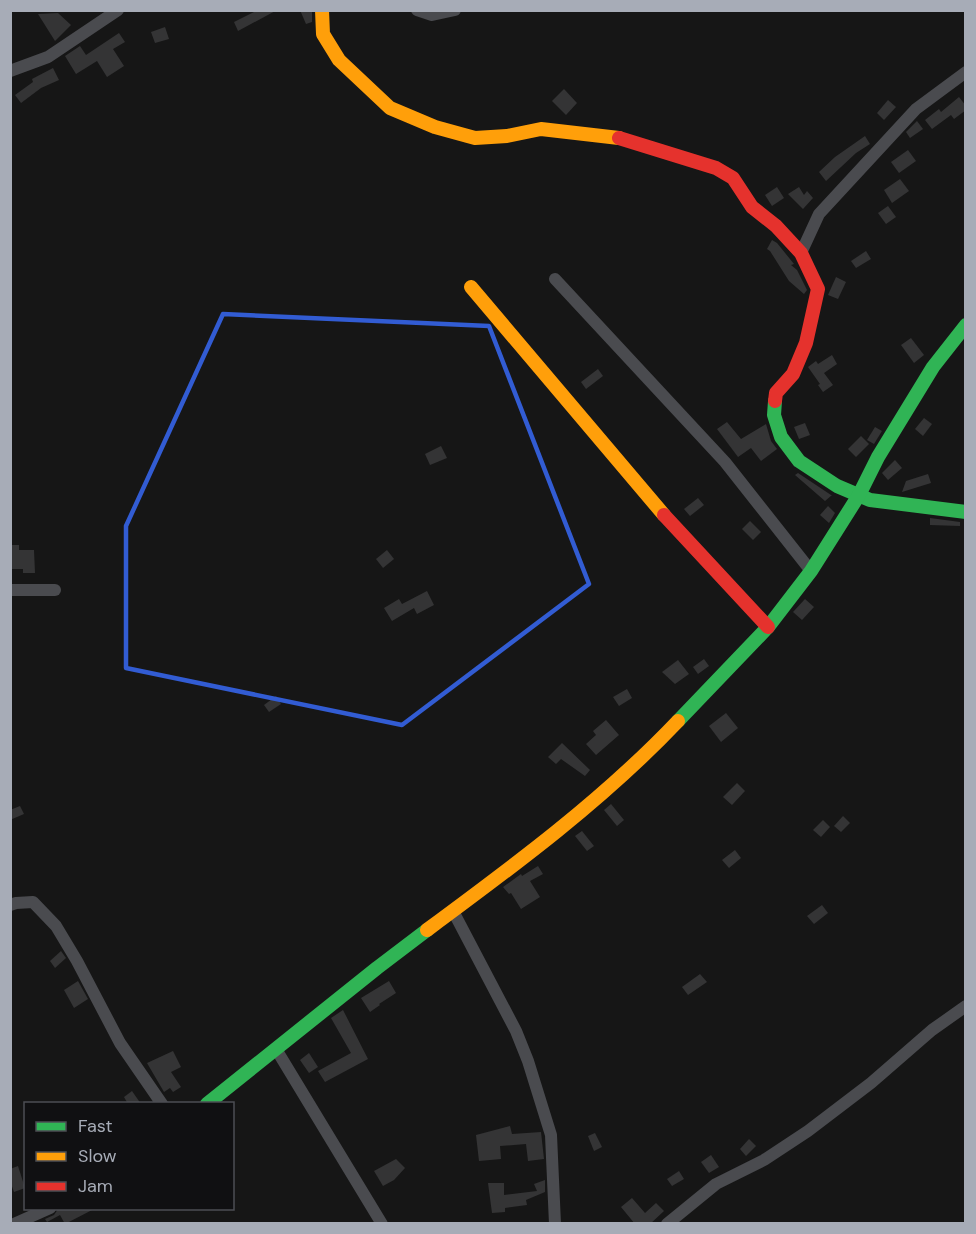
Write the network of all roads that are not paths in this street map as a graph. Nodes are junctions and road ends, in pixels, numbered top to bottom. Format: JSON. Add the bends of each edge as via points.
{"nodes":[{"id":1,"x":118,"y":10,"type":"edge"},
{"id":2,"x":322,"y":10,"type":"edge"},
{"id":3,"x":417,"y":10,"type":"edge"},
{"id":4,"x":455,"y":10,"type":"edge"},
{"id":5,"x":10,"y":71,"type":"edge"},
{"id":6,"x":966,"y":72,"type":"edge"},
{"id":7,"x":801,"y":253,"type":"junction"},
{"id":8,"x":555,"y":279,"type":"dead end"},
{"id":9,"x":471,"y":287,"type":"dead end"},
{"id":10,"x":966,"y":325,"type":"edge"},
{"id":11,"x":859,"y":495,"type":"junction"},
{"id":12,"x":966,"y":512,"type":"edge"},
{"id":13,"x":811,"y":571,"type":"junction"},
{"id":14,"x":10,"y":590,"type":"edge"},
{"id":15,"x":56,"y":590,"type":"dead end"},
{"id":16,"x":768,"y":627,"type":"junction"},
{"id":17,"x":10,"y":905,"type":"edge"},
{"id":18,"x":453,"y":910,"type":"junction"},
{"id":19,"x":966,"y":1006,"type":"edge"},
{"id":20,"x":276,"y":1049,"type":"junction"},
{"id":21,"x":161,"y":1102,"type":"edge"},
{"id":22,"x":210,"y":1102,"type":"edge"},
{"id":23,"x":48,"y":1210,"type":"edge"},
{"id":24,"x":14,"y":1224,"type":"edge"},
{"id":25,"x":382,"y":1224,"type":"edge"},
{"id":26,"x":555,"y":1224,"type":"edge"},
{"id":27,"x":667,"y":1224,"type":"edge"}],
"edges":[{"from":1,"to":5,"type":"street","via":[[48,57]]},
{"from":2,"to":7,"type":"street","via":[[323,34],[339,60],[390,108],[435,128],[475,138],[541,129],[622,138],[716,168],[733,178],[752,207]]},
{"from":3,"to":4,"type":"street","via":[[432,15]]},
{"from":6,"to":7,"type":"street","via":[[916,109],[819,214]]},
{"from":7,"to":11,"type":"street","via":[[818,289],[806,343],[793,374],[776,393],[774,415],[782,437],[799,461],[837,486]]},
{"from":8,"to":13,"type":"street","via":[[725,462]]},
{"from":9,"to":16,"type":"street","via":[[661,512]]},
{"from":10,"to":11,"type":"street","via":[[933,367]]},
{"from":11,"to":12,"type":"street","via":[[870,500]]},
{"from":11,"to":13,"type":"street"},
{"from":13,"to":16,"type":"street"},
{"from":14,"to":15,"type":"street"},
{"from":16,"to":18,"type":"street","via":[[658,742],[539,847]]},
{"from":17,"to":21,"type":"street","via":[[33,902],[56,926],[120,1043]]},
{"from":18,"to":20,"type":"street"},
{"from":18,"to":26,"type":"street","via":[[528,1061],[551,1135]]},
{"from":19,"to":27,"type":"street","via":[[808,1131],[716,1185]]},
{"from":20,"to":22,"type":"street"},
{"from":20,"to":25,"type":"street"},
{"from":23,"to":24,"type":"street"}]}
